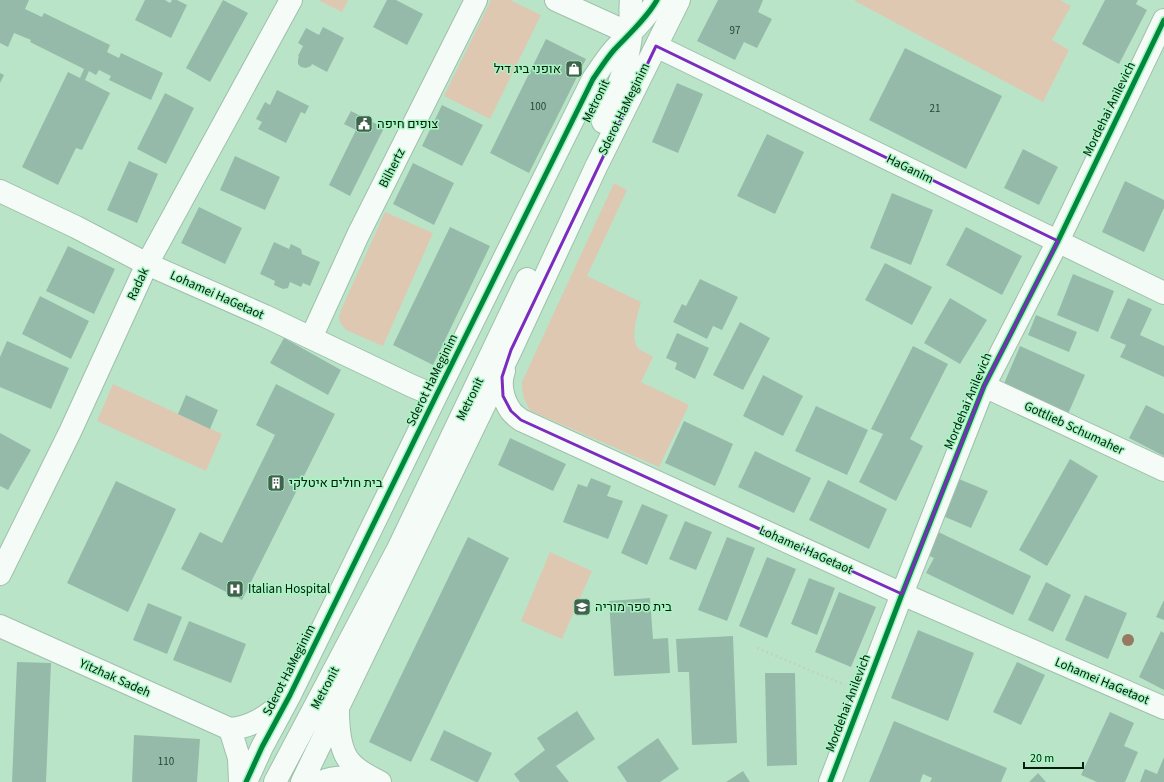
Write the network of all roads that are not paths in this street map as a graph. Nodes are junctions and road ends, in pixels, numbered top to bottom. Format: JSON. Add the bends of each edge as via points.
{"nodes":[{"id":1,"x":291,"y":0,"type":"edge"},
{"id":2,"x":476,"y":0,"type":"edge"},
{"id":3,"x":556,"y":0,"type":"edge"},
{"id":4,"x":632,"y":0,"type":"edge"},
{"id":5,"x":657,"y":0,"type":"edge"},
{"id":6,"x":679,"y":0,"type":"edge"},
{"id":7,"x":1164,"y":20,"type":"edge"},
{"id":8,"x":631,"y":34,"type":"junction"},
{"id":9,"x":656,"y":46,"type":"junction"},
{"id":10,"x":0,"y":190,"type":"edge"},
{"id":11,"x":1058,"y":241,"type":"junction"},
{"id":12,"x":147,"y":264,"type":"junction"},
{"id":13,"x":1164,"y":293,"type":"edge"},
{"id":14,"x":311,"y":338,"type":"junction"},
{"id":15,"x":511,"y":350,"type":"junction"},
{"id":16,"x":984,"y":386,"type":"junction"},
{"id":17,"x":436,"y":396,"type":"junction"},
{"id":18,"x":1164,"y":470,"type":"edge"},
{"id":19,"x":0,"y":574,"type":"edge"},
{"id":20,"x":902,"y":594,"type":"junction"},
{"id":21,"x":0,"y":626,"type":"edge"},
{"id":22,"x":290,"y":695,"type":"junction"},
{"id":23,"x":1164,"y":708,"type":"edge"},
{"id":24,"x":338,"y":709,"type":"junction"},
{"id":25,"x":230,"y":729,"type":"junction"},
{"id":26,"x":240,"y":782,"type":"edge"},
{"id":27,"x":246,"y":782,"type":"edge"},
{"id":28,"x":275,"y":782,"type":"edge"},
{"id":29,"x":302,"y":782,"type":"edge"},
{"id":30,"x":321,"y":782,"type":"edge"},
{"id":31,"x":375,"y":782,"type":"edge"},
{"id":32,"x":380,"y":782,"type":"edge"},
{"id":33,"x":830,"y":782,"type":"edge"}],
"edges":[{"from":1,"to":12,"type":"street","name":"Radak"},
{"from":2,"to":14,"type":"street","name":"Bilhertz","via":[[358,235]]},
{"from":3,"to":8,"type":"street"},
{"from":4,"to":8,"type":"street","name":"Metronit"},
{"from":5,"to":8,"type":"street","name":"Sderot HaMeginim"},
{"from":6,"to":9,"type":"street","name":"Sderot HaMeginim"},
{"from":7,"to":11,"type":"street","name":"Mordehai Anilevich"},
{"from":8,"to":17,"type":"street","name":"Sderot HaMeginim","via":[[612,52],[593,78]]},
{"from":8,"to":28,"type":"street","name":"Metronit","via":[[624,69],[608,110],[398,549]]},
{"from":9,"to":11,"type":"street","name":"HaGanim"},
{"from":9,"to":15,"type":"street","name":"Sderot HaMeginim","via":[[596,167]]},
{"from":10,"to":12,"type":"street","name":"Lohamei HaGetaot"},
{"from":11,"to":13,"type":"street","name":"HaGanim"},
{"from":11,"to":16,"type":"street","name":"Mordehai Anilevich"},
{"from":12,"to":14,"type":"street","name":"Lohamei HaGetaot"},
{"from":12,"to":19,"type":"street","name":"Radak","via":[[70,432]]},
{"from":14,"to":17,"type":"street","name":"Lohamei HaGetaot"},
{"from":15,"to":20,"type":"street","name":"Lohamei HaGetaot","via":[[502,377],[503,396],[511,411],[520,420]]},
{"from":15,"to":24,"type":"street","name":"Sderot HaMeginim"},
{"from":16,"to":18,"type":"street","name":"Gottlieb Schumaher"},
{"from":16,"to":20,"type":"street","name":"Mordehai Anilevich"},
{"from":17,"to":22,"type":"street","name":"Sderot HaMeginim"},
{"from":20,"to":23,"type":"street","name":"Lohamei HaGetaot"},
{"from":20,"to":33,"type":"street","name":"Mordehai Anilevich"},
{"from":21,"to":25,"type":"street","name":"Yitzhak Sadeh"},
{"from":22,"to":25,"type":"street","via":[[257,722]]},
{"from":22,"to":27,"type":"street","name":"Sderot HaMeginim"},
{"from":24,"to":29,"type":"street","name":"Sderot HaMeginim"},
{"from":24,"to":32,"type":"street","via":[[339,732],[350,763]]},
{"from":25,"to":26,"type":"street","via":[[240,758]]},
{"from":30,"to":31,"type":"street","via":[[350,777]]}]}
